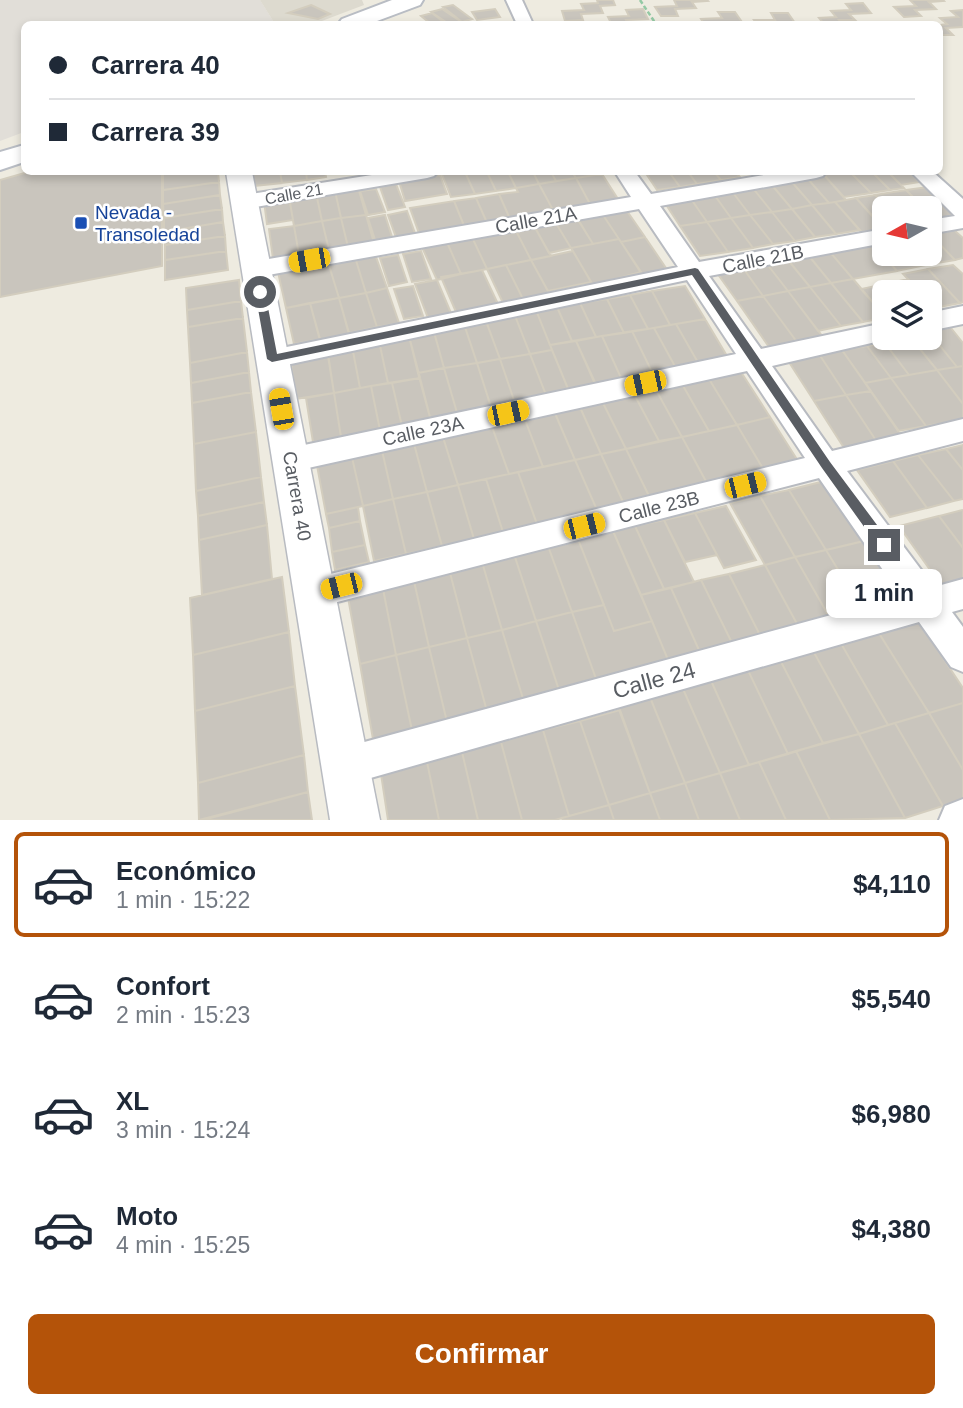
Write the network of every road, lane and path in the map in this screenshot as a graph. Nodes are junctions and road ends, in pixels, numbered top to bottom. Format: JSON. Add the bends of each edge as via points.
{"nodes":[{"id":1,"x":412,"y":0,"type":"edge"},
{"id":2,"x":514,"y":0,"type":"edge"},
{"id":3,"x":640,"y":0,"type":"edge"},
{"id":4,"x":358,"y":21,"type":"edge"},
{"id":5,"x":524,"y":21,"type":"edge"},
{"id":6,"x":654,"y":21,"type":"edge"},
{"id":7,"x":21,"y":154,"type":"edge"},
{"id":8,"x":0,"y":161,"type":"edge"},
{"id":9,"x":390,"y":175,"type":"edge"},
{"id":10,"x":627,"y":175,"type":"edge"},
{"id":11,"x":799,"y":175,"type":"edge"},
{"id":12,"x":923,"y":175,"type":"edge"},
{"id":13,"x":242,"y":187,"type":"edge"},
{"id":14,"x":647,"y":201,"type":"junction"},
{"id":15,"x":963,"y":211,"type":"edge"},
{"id":16,"x":963,"y":221,"type":"edge"},
{"id":17,"x":942,"y":225,"type":"edge"},
{"id":18,"x":872,"y":238,"type":"edge"},
{"id":19,"x":257,"y":269,"type":"junction"},
{"id":20,"x":695,"y":271,"type":"junction"},
{"id":21,"x":963,"y":315,"type":"edge"},
{"id":22,"x":942,"y":319,"type":"edge"},
{"id":23,"x":872,"y":335,"type":"edge"},
{"id":24,"x":272,"y":359,"type":"junction"},
{"id":25,"x":754,"y":360,"type":"junction"},
{"id":26,"x":963,"y":430,"type":"edge"},
{"id":27,"x":290,"y":460,"type":"junction"},
{"id":28,"x":826,"y":465,"type":"junction"},
{"id":29,"x":314,"y":593,"type":"junction"},
{"id":30,"x":963,"y":594,"type":"edge"},
{"id":31,"x":928,"y":605,"type":"junction"},
{"id":32,"x":963,"y":655,"type":"edge"},
{"id":33,"x":346,"y":766,"type":"junction"},
{"id":34,"x":355,"y":820,"type":"edge"}],
"edges":[{"from":1,"to":4,"type":"main road"},
{"from":2,"to":5,"type":"street"},
{"from":3,"to":6,"type":"path"},
{"from":7,"to":8,"type":"main road"},
{"from":9,"to":13,"type":"street","name":"Calle 21"},
{"from":10,"to":14,"type":"street"},
{"from":11,"to":14,"type":"street","name":"Calle 21A"},
{"from":12,"to":15,"type":"street"},
{"from":13,"to":19,"type":"street","name":"Carrera 40"},
{"from":14,"to":19,"type":"street","name":"Calle 21A"},
{"from":14,"to":20,"type":"street"},
{"from":16,"to":17,"type":"street"},
{"from":18,"to":20,"type":"street","name":"Calle 21B"},
{"from":19,"to":24,"type":"street","name":"Carrera 40"},
{"from":20,"to":24,"type":"street","name":"Calle 21B"},
{"from":20,"to":25,"type":"street"},
{"from":21,"to":22,"type":"street"},
{"from":23,"to":25,"type":"street","name":"Calle 23A"},
{"from":24,"to":27,"type":"street","name":"Carrera 40"},
{"from":25,"to":27,"type":"street","name":"Calle 23A"},
{"from":25,"to":28,"type":"street"},
{"from":26,"to":28,"type":"street","name":"Calle 23B"},
{"from":27,"to":29,"type":"street","name":"Carrera 40"},
{"from":28,"to":29,"type":"street","name":"Calle 23B"},
{"from":28,"to":31,"type":"street"},
{"from":29,"to":33,"type":"street","name":"Carrera 40"},
{"from":30,"to":31,"type":"street","name":"Calle 24"},
{"from":31,"to":32,"type":"street"},
{"from":31,"to":33,"type":"street","name":"Calle 24"},
{"from":33,"to":34,"type":"street","name":"Carrera 40"}]}
